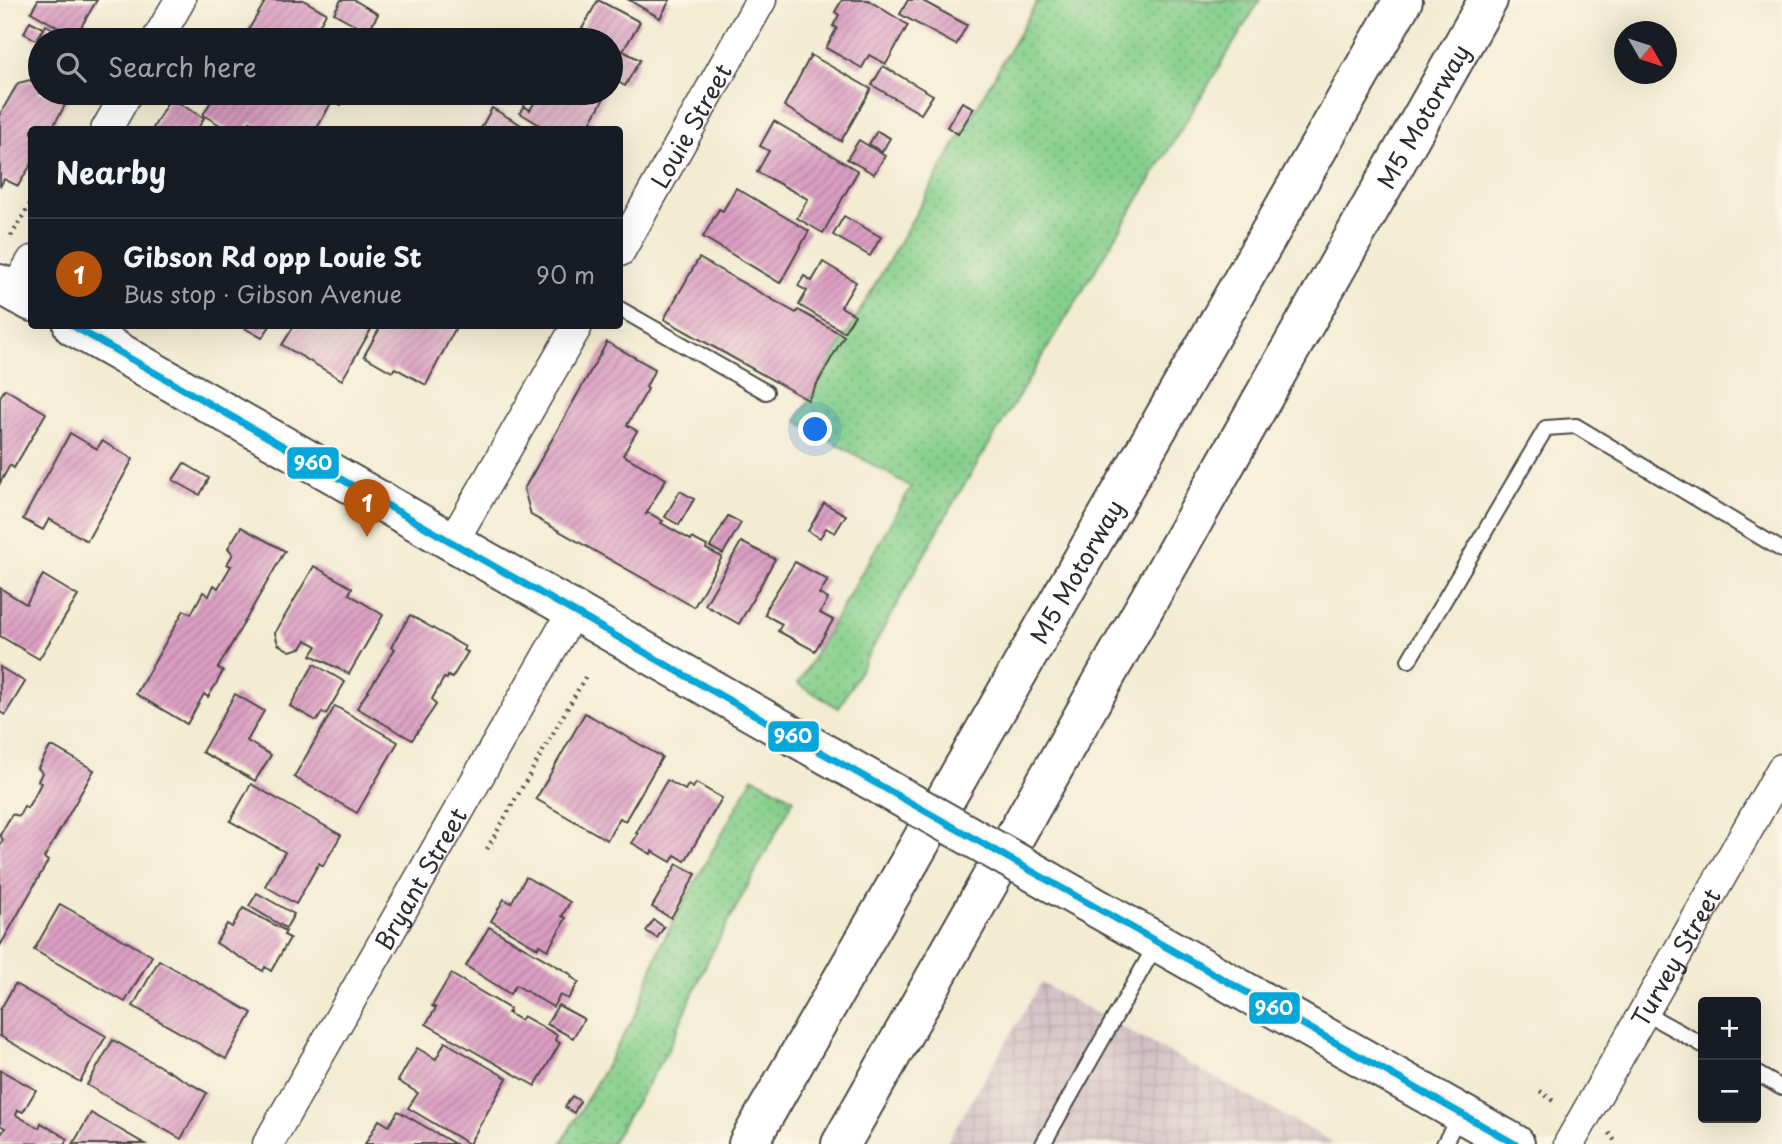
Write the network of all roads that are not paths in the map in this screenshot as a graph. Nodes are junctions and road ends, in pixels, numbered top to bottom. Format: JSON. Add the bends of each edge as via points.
{"nodes":[{"id":1,"x":180,"y":0,"type":"edge"},
{"id":2,"x":761,"y":0,"type":"edge"},
{"id":3,"x":1403,"y":0,"type":"edge"},
{"id":4,"x":1488,"y":0,"type":"edge"},
{"id":5,"x":164,"y":28,"type":"edge"},
{"id":6,"x":120,"y":105,"type":"edge"},
{"id":7,"x":108,"y":126,"type":"edge"},
{"id":8,"x":623,"y":245,"type":"edge"},
{"id":9,"x":623,"y":311,"type":"edge"},
{"id":10,"x":78,"y":329,"type":"edge"},
{"id":11,"x":575,"y":329,"type":"edge"},
{"id":12,"x":766,"y":392,"type":"dead end"},
{"id":13,"x":452,"y":543,"type":"junction"},
{"id":14,"x":1782,"y":550,"type":"edge"},
{"id":15,"x":573,"y":611,"type":"junction"},
{"id":16,"x":1409,"y":660,"type":"dead end"},
{"id":17,"x":1782,"y":769,"type":"edge"},
{"id":18,"x":1157,"y":942,"type":"junction"},
{"id":19,"x":1645,"y":1013,"type":"junction"},
{"id":20,"x":1698,"y":1042,"type":"edge"},
{"id":21,"x":1761,"y":1076,"type":"edge"},
{"id":22,"x":1782,"y":1088,"type":"edge"},
{"id":23,"x":1453,"y":1129,"type":"edge"},
{"id":24,"x":268,"y":1144,"type":"edge"},
{"id":25,"x":748,"y":1144,"type":"edge"},
{"id":26,"x":841,"y":1144,"type":"edge"},
{"id":27,"x":1043,"y":1144,"type":"edge"},
{"id":28,"x":1515,"y":1144,"type":"edge"},
{"id":29,"x":1569,"y":1144,"type":"edge"}],
"edges":[{"from":1,"to":5,"type":"street"},
{"from":2,"to":8,"type":"street","name":"Louie Street"},
{"from":3,"to":25,"type":"main road","name":"M5 Motorway"},
{"from":4,"to":26,"type":"main road","name":"M5 Motorway"},
{"from":6,"to":7,"type":"street"},
{"from":9,"to":12,"type":"lane"},
{"from":10,"to":13,"type":"main road"},
{"from":11,"to":13,"type":"street"},
{"from":13,"to":15,"type":"main road"},
{"from":14,"to":16,"type":"lane","via":[[1576,426],[1546,428]]},
{"from":15,"to":18,"type":"main road","bridge":true},
{"from":15,"to":24,"type":"street","name":"Bryant Street"},
{"from":17,"to":19,"type":"street","name":"Turvey Street"},
{"from":18,"to":23,"type":"main road"},
{"from":18,"to":27,"type":"lane"},
{"from":19,"to":20,"type":"lane"},
{"from":19,"to":29,"type":"street","name":"Turvey Street"},
{"from":21,"to":22,"type":"lane"},
{"from":23,"to":28,"type":"main road"}]}
